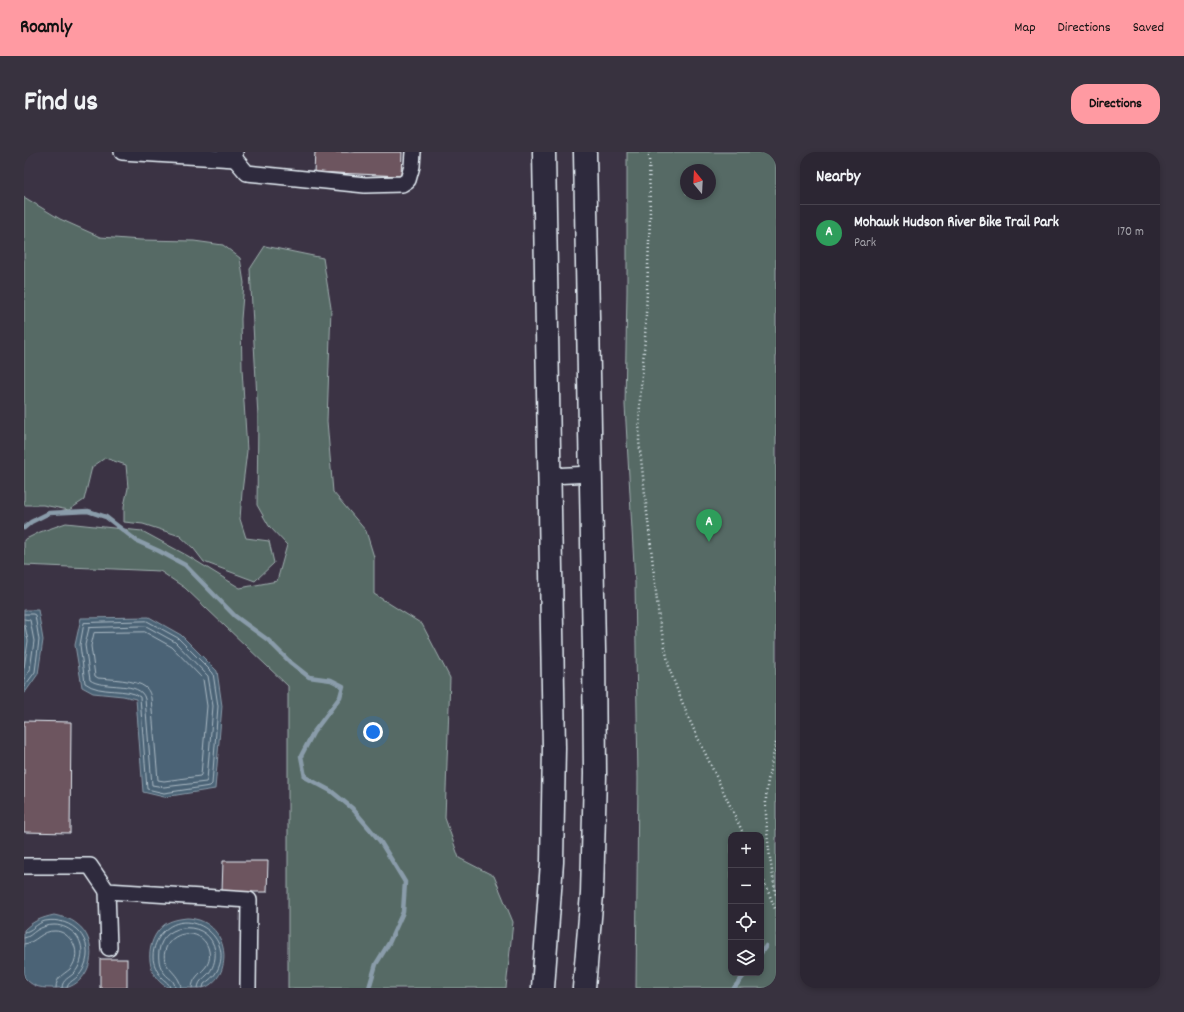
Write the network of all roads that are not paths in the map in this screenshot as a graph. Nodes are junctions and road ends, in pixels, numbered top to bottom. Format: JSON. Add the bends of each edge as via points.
{"nodes":[{"id":1,"x":122,"y":152,"type":"edge"},
{"id":2,"x":413,"y":152,"type":"edge"},
{"id":3,"x":544,"y":152,"type":"edge"},
{"id":4,"x":585,"y":152,"type":"edge"},
{"id":5,"x":235,"y":155,"type":"edge"},
{"id":6,"x":591,"y":474,"type":"junction"},
{"id":7,"x":550,"y":476,"type":"junction"},
{"id":8,"x":24,"y":866,"type":"edge"},
{"id":9,"x":107,"y":891,"type":"junction"},
{"id":10,"x":109,"y":948,"type":"dead end"},
{"id":11,"x":248,"y":988,"type":"edge"},
{"id":12,"x":543,"y":988,"type":"edge"},
{"id":13,"x":584,"y":988,"type":"edge"}],
"edges":[{"from":1,"to":5,"type":"lane"},
{"from":2,"to":5,"type":"lane","via":[[408,180],[402,184],[365,184],[247,174]]},
{"from":3,"to":7,"type":"highway"},
{"from":4,"to":6,"type":"highway"},
{"from":6,"to":7,"type":"lane"},
{"from":6,"to":13,"type":"highway","via":[[595,774],[592,894]]},
{"from":7,"to":12,"type":"highway","via":[[554,748],[549,909]]},
{"from":8,"to":9,"type":"lane","via":[[90,866]]},
{"from":9,"to":10,"type":"lane"},
{"from":9,"to":11,"type":"lane","via":[[248,900]]}]}
